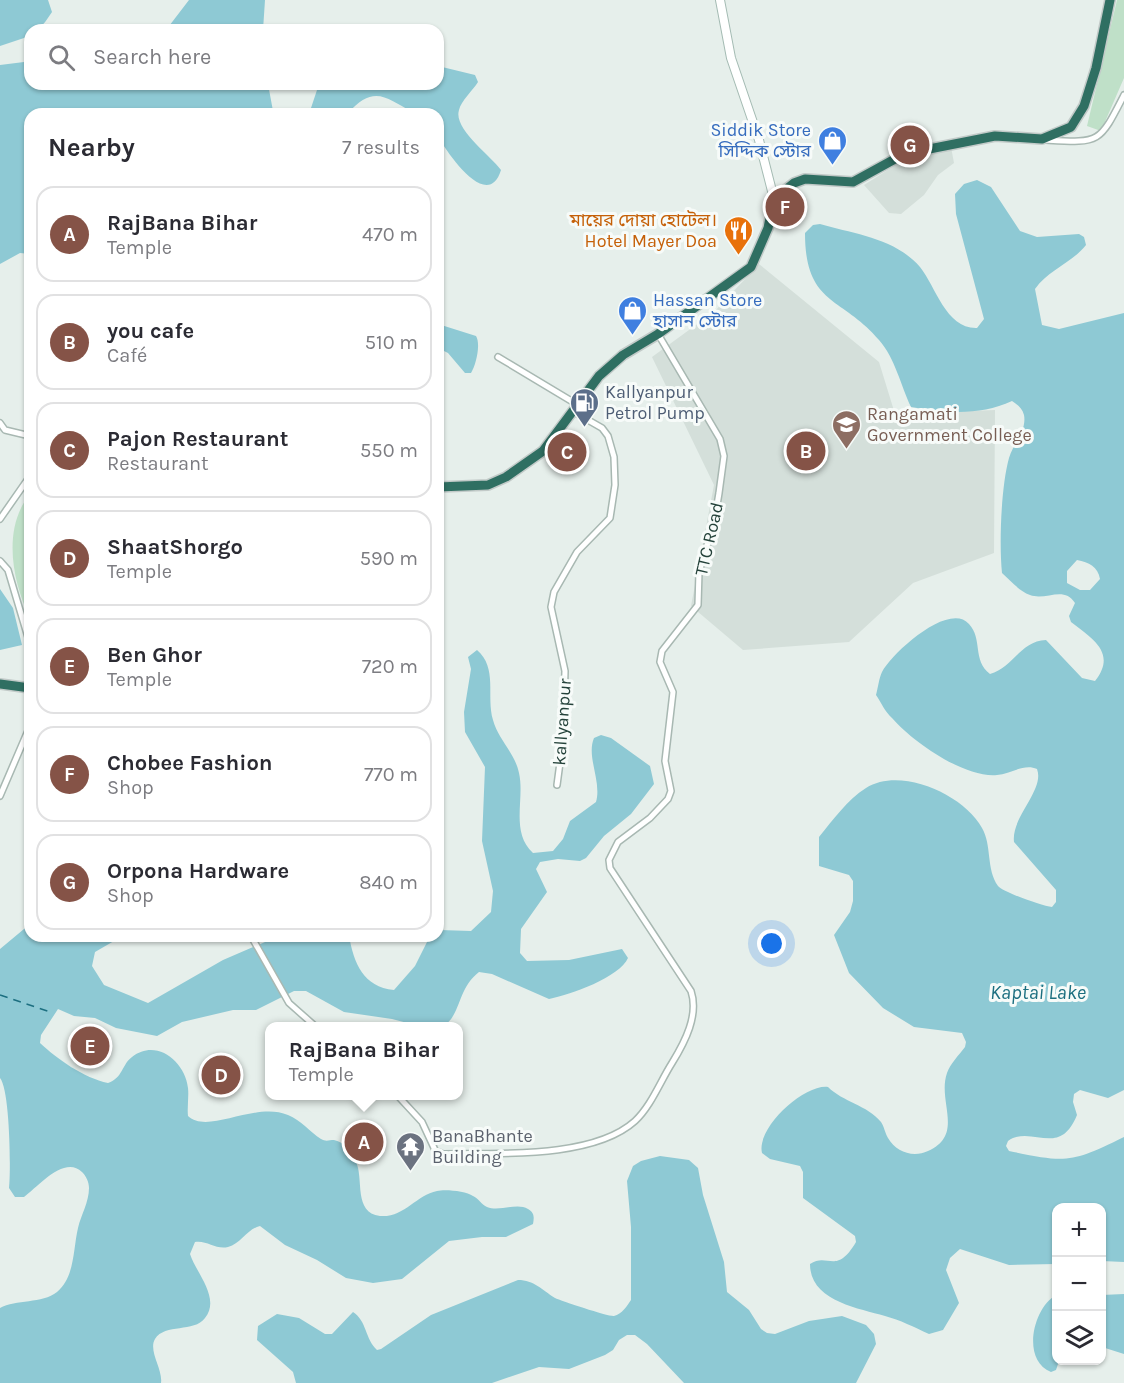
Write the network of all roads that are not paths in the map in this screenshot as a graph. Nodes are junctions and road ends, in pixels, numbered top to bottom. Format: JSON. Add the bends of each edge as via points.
{"nodes":[{"id":1,"x":720,"y":0,"type":"edge"},
{"id":2,"x":1110,"y":0,"type":"edge"},
{"id":3,"x":1124,"y":95,"type":"edge"},
{"id":4,"x":1042,"y":139,"type":"junction"},
{"id":5,"x":774,"y":199,"type":"junction"},
{"id":6,"x":658,"y":334,"type":"junction"},
{"id":7,"x":498,"y":357,"type":"dead end"},
{"id":8,"x":576,"y":408,"type":"junction"},
{"id":9,"x":0,"y":423,"type":"edge"},
{"id":10,"x":24,"y":435,"type":"edge"},
{"id":11,"x":24,"y":485,"type":"edge"},
{"id":12,"x":444,"y":487,"type":"edge"},
{"id":13,"x":0,"y":519,"type":"edge"},
{"id":14,"x":0,"y":561,"type":"edge"},
{"id":15,"x":24,"y":624,"type":"edge"},
{"id":16,"x":0,"y":684,"type":"edge"},
{"id":17,"x":24,"y":687,"type":"edge"},
{"id":18,"x":24,"y":740,"type":"edge"},
{"id":19,"x":557,"y":785,"type":"dead end"},
{"id":20,"x":0,"y":796,"type":"edge"},
{"id":21,"x":255,"y":942,"type":"edge"},
{"id":22,"x":310,"y":1022,"type":"edge"},
{"id":23,"x":402,"y":1100,"type":"edge"}],
"edges":[{"from":1,"to":5,"type":"main road","via":[[731,58]]},
{"from":2,"to":4,"type":"highway","via":[[1084,106],[1071,127]]},
{"from":3,"to":4,"type":"street","via":[[1104,133],[1095,138],[1086,142]]},
{"from":4,"to":5,"type":"highway","via":[[995,136],[937,146],[904,154],[853,182],[806,179]]},
{"from":5,"to":6,"type":"highway","via":[[768,228],[751,267]]},
{"from":6,"to":8,"type":"highway","via":[[599,375]]},
{"from":6,"to":23,"type":"street","name":"TTC Road","via":[[720,439],[724,456],[714,523],[699,572],[698,605],[662,651],[660,662],[674,692],[666,761],[668,799],[651,818],[618,842],[609,860],[610,868],[691,990],[693,1016],[678,1054],[646,1108],[623,1130],[589,1144],[443,1154],[435,1150],[422,1122]]},
{"from":7,"to":8,"type":"street","name":"kallyanpur"},
{"from":8,"to":12,"type":"highway","via":[[543,451],[506,477],[488,485]]},
{"from":8,"to":19,"type":"street","name":"kallyanpur","via":[[608,436],[615,485],[610,518],[577,552],[554,592],[551,607],[565,671]]},
{"from":9,"to":10,"type":"street","via":[[5,430]]},
{"from":11,"to":13,"type":"street"},
{"from":14,"to":15,"type":"street","via":[[8,570]]},
{"from":16,"to":17,"type":"highway"},
{"from":18,"to":20,"type":"street"},
{"from":21,"to":22,"type":"street","via":[[289,1004]]}]}
